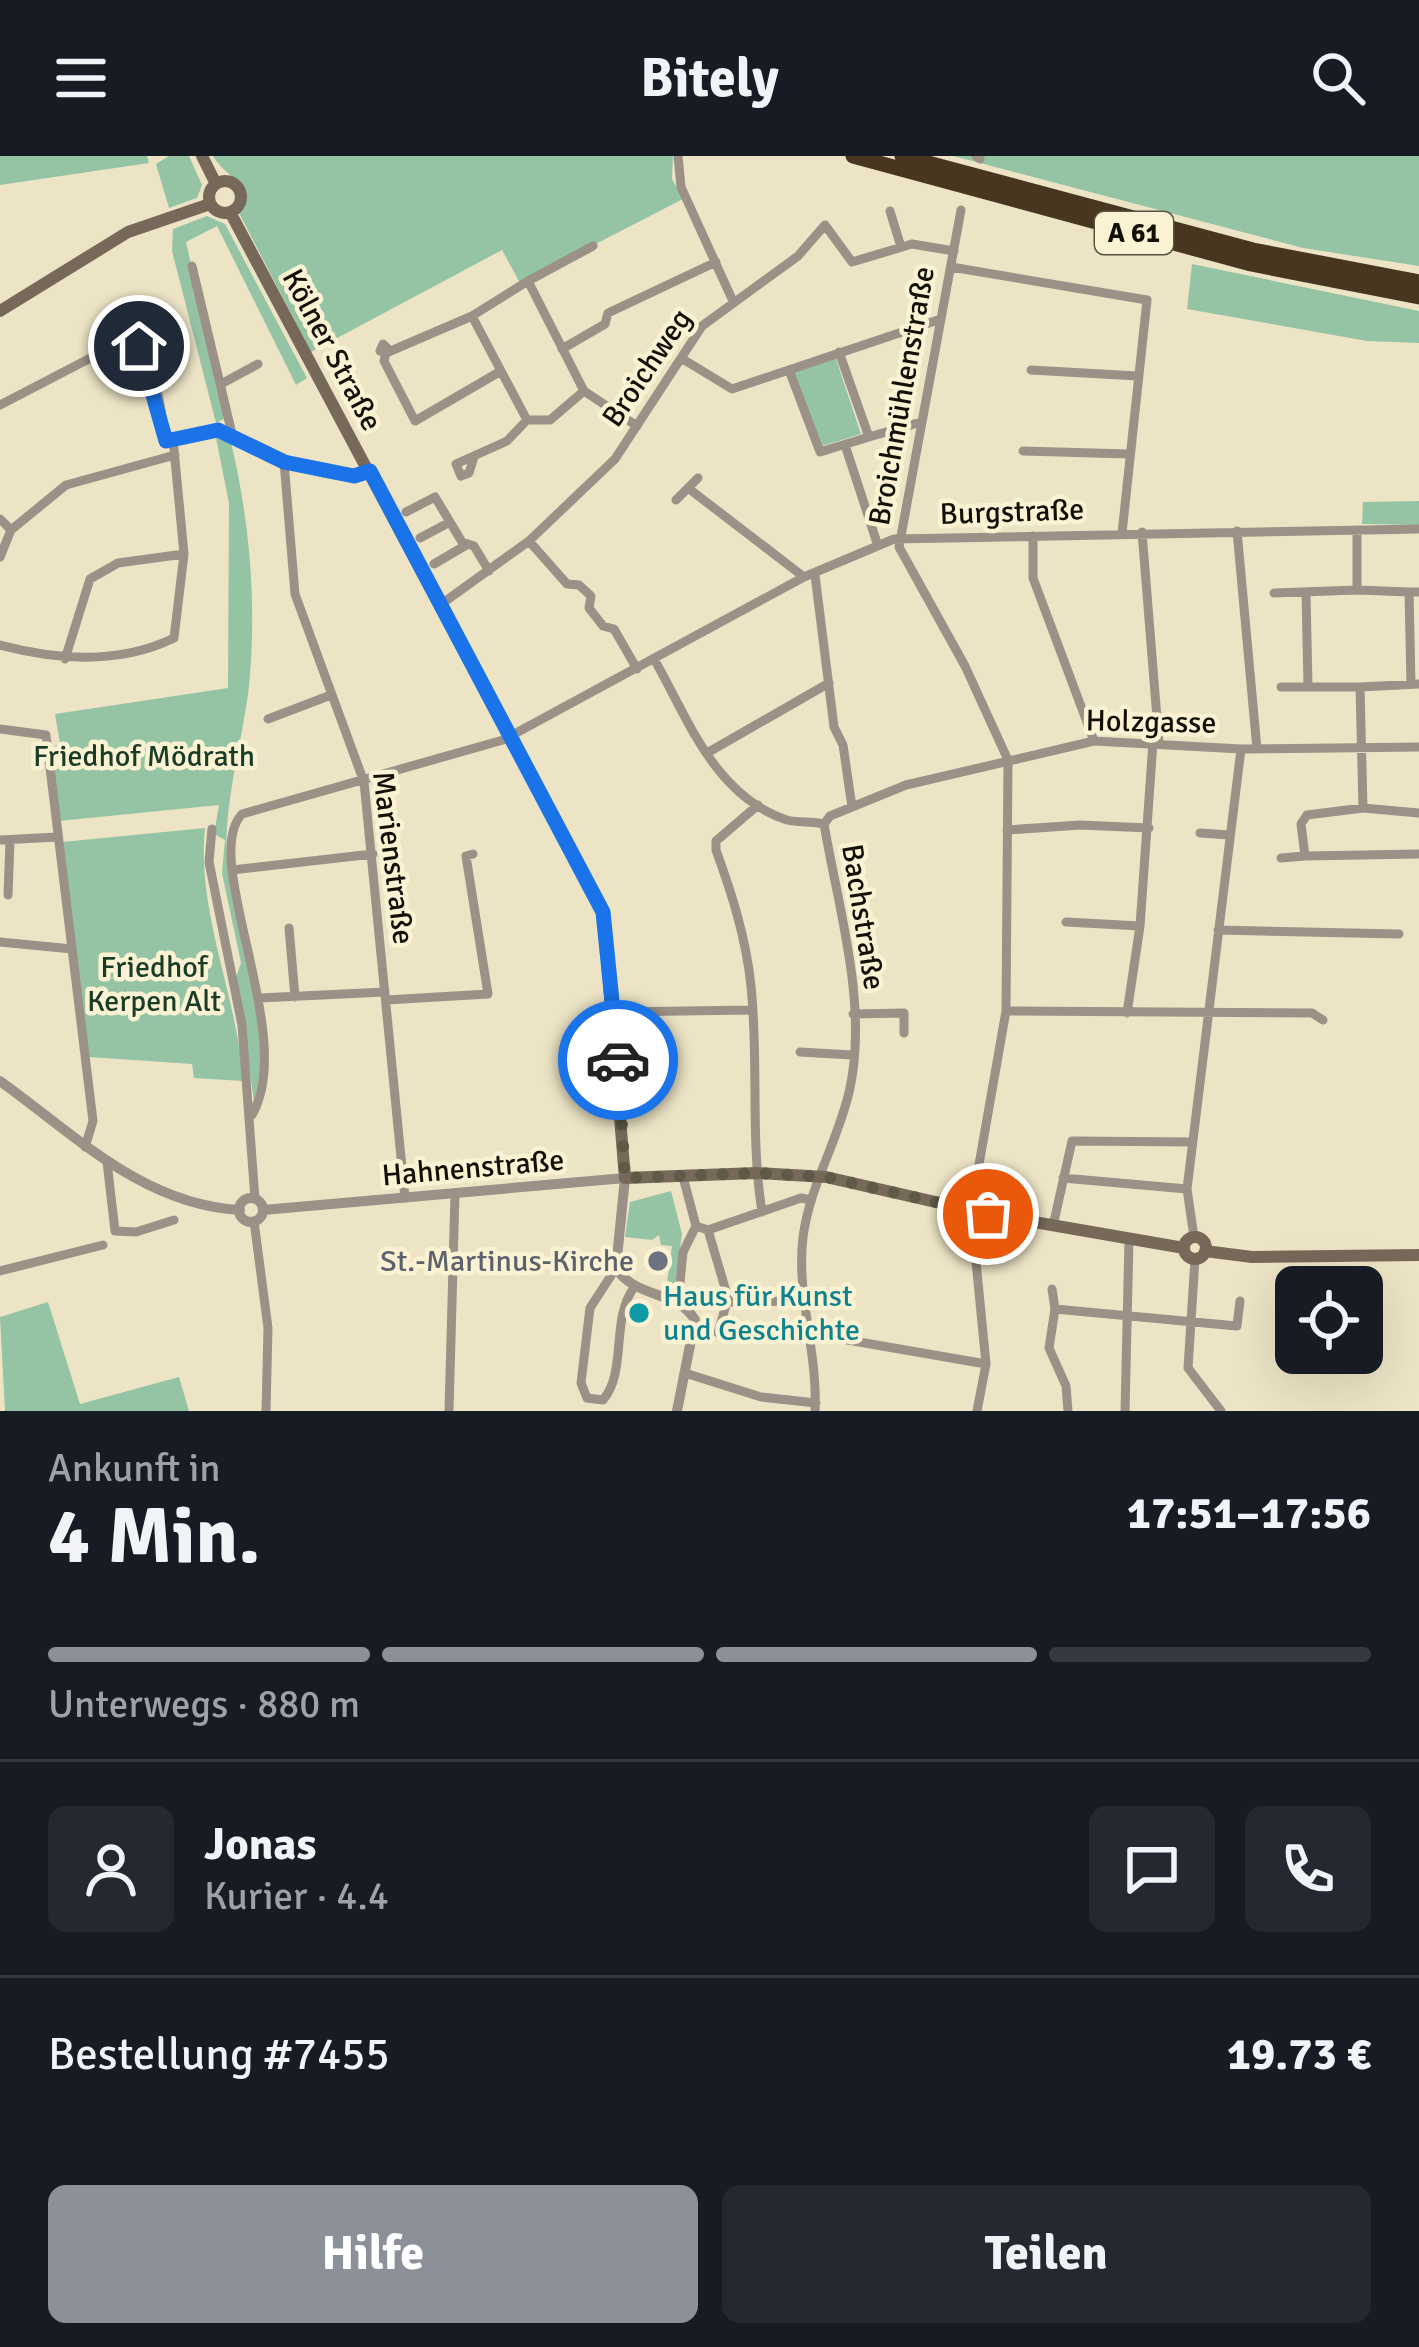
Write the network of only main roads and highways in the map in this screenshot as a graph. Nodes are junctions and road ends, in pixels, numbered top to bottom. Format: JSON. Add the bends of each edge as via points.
{"nodes":[{"id":1,"x":202,"y":156,"type":"edge"},
{"id":2,"x":853,"y":156,"type":"edge"},
{"id":3,"x":902,"y":156,"type":"edge"},
{"id":4,"x":216,"y":184,"type":"junction"},
{"id":5,"x":211,"y":204,"type":"junction"},
{"id":6,"x":230,"y":212,"type":"junction"},
{"id":7,"x":1419,"y":282,"type":"edge"},
{"id":8,"x":1419,"y":296,"type":"edge"},
{"id":9,"x":0,"y":311,"type":"edge"},
{"id":10,"x":625,"y":1178,"type":"joint"},
{"id":11,"x":1419,"y":1255,"type":"edge"}],
"edges":[{"from":1,"to":4,"type":"main road"},
{"from":2,"to":8,"type":"highway","number":"A 61","via":[[1251,264]]},
{"from":3,"to":7,"type":"highway","number":"A 61","via":[[1252,250]]},
{"from":4,"to":5,"type":"main road"},
{"from":4,"to":6,"type":"main road","via":[[239,190]]},
{"from":5,"to":6,"type":"main road"},
{"from":5,"to":9,"type":"main road","via":[[128,232]]},
{"from":6,"to":10,"type":"main road","name":"Kölner Straße","via":[[603,912]]},
{"from":10,"to":11,"type":"main road","name":"Hahnenstraße","via":[[756,1173],[857,1181],[1052,1226],[1189,1242],[1200,1255]]}]}
